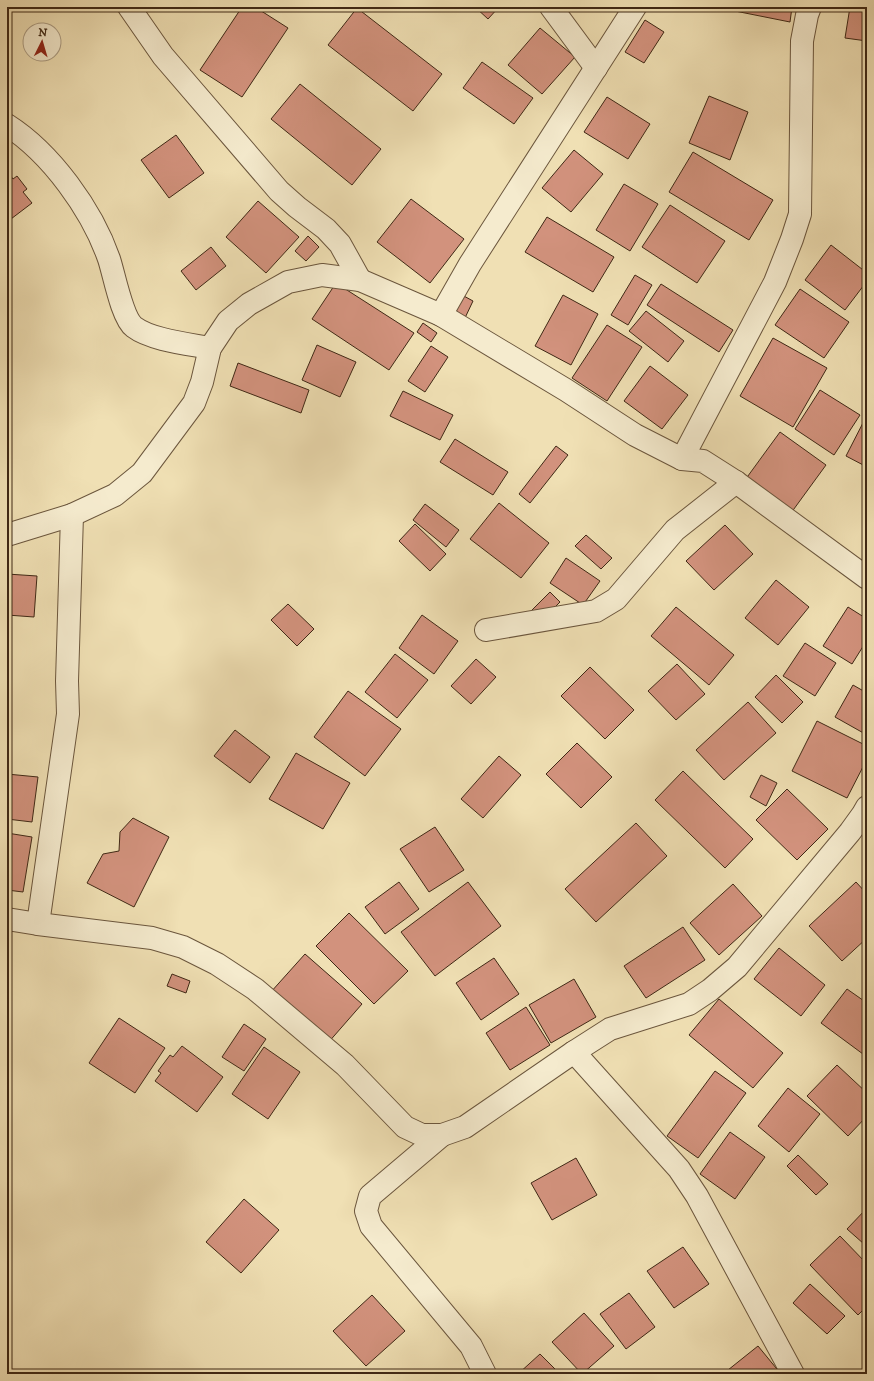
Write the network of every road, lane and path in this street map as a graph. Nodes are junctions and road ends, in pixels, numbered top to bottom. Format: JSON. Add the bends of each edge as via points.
{"nodes":[{"id":1,"x":128,"y":7,"type":"edge"},
{"id":2,"x":551,"y":7,"type":"edge"},
{"id":3,"x":635,"y":7,"type":"edge"},
{"id":4,"x":810,"y":7,"type":"edge"},
{"id":5,"x":596,"y":68,"type":"junction"},
{"id":6,"x":11,"y":133,"type":"edge"},
{"id":7,"x":360,"y":280,"type":"junction"},
{"id":8,"x":441,"y":315,"type":"junction"},
{"id":9,"x":210,"y":348,"type":"junction"},
{"id":10,"x":682,"y":459,"type":"junction"},
{"id":11,"x":736,"y":482,"type":"junction"},
{"id":12,"x":72,"y":515,"type":"junction"},
{"id":13,"x":7,"y":535,"type":"edge"},
{"id":14,"x":867,"y":578,"type":"edge"},
{"id":15,"x":486,"y":630,"type":"dead end"},
{"id":16,"x":867,"y":807,"type":"edge"},
{"id":17,"x":7,"y":919,"type":"edge"},
{"id":18,"x":38,"y":924,"type":"junction"},
{"id":19,"x":574,"y":1052,"type":"junction"},
{"id":20,"x":442,"y":1135,"type":"junction"},
{"id":21,"x":485,"y":1374,"type":"edge"},
{"id":22,"x":793,"y":1374,"type":"edge"}],
"edges":[{"from":1,"to":7,"type":"street","via":[[163,56],[279,191],[326,229],[340,244]]},
{"from":2,"to":5,"type":"street"},
{"from":3,"to":5,"type":"street"},
{"from":4,"to":10,"type":"street","via":[[802,41],[800,214],[775,282]]},
{"from":5,"to":8,"type":"street","via":[[470,264]]},
{"from":6,"to":9,"type":"street","via":[[42,153],[66,181],[96,228],[124,311],[133,327],[152,336]]},
{"from":7,"to":8,"type":"street"},
{"from":7,"to":9,"type":"street","via":[[322,275],[288,282],[249,304],[228,321]]},
{"from":8,"to":10,"type":"street","via":[[635,435]]},
{"from":9,"to":12,"type":"street","via":[[194,403],[142,473],[115,495]]},
{"from":10,"to":11,"type":"street","via":[[703,461]]},
{"from":11,"to":14,"type":"street"},
{"from":11,"to":15,"type":"street","via":[[675,530],[616,599],[596,611]]},
{"from":12,"to":13,"type":"street"},
{"from":12,"to":18,"type":"street","via":[[68,714]]},
{"from":16,"to":19,"type":"street","via":[[850,832],[736,967],[710,990],[689,1004],[610,1029]]},
{"from":17,"to":18,"type":"street"},
{"from":18,"to":20,"type":"street","via":[[152,938],[182,947],[217,964],[255,990],[345,1065],[405,1127],[422,1135]]},
{"from":19,"to":20,"type":"street","via":[[465,1127]]},
{"from":19,"to":22,"type":"street","via":[[679,1168],[698,1196]]},
{"from":20,"to":21,"type":"street","via":[[370,1196],[366,1211],[371,1226],[471,1346]]}]}
